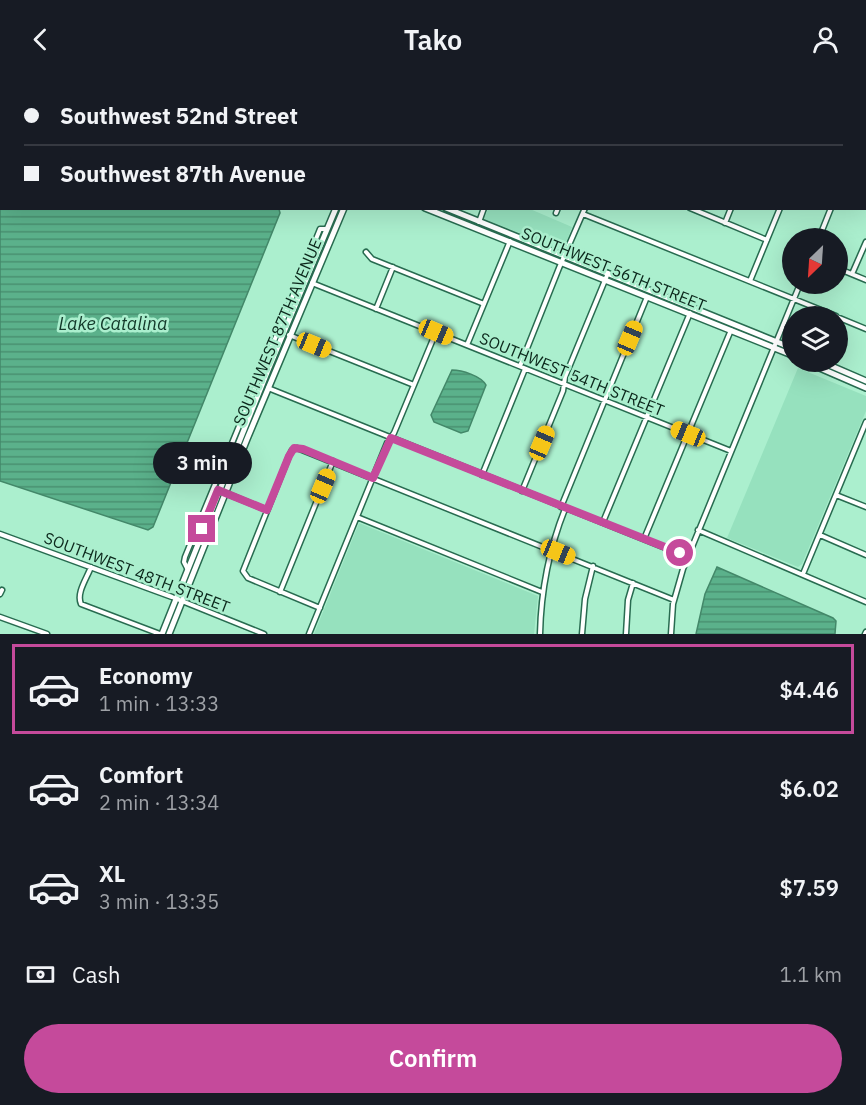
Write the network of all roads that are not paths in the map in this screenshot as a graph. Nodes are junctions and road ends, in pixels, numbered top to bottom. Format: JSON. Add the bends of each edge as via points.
{"nodes":[{"id":1,"x":335,"y":210,"type":"edge"},
{"id":2,"x":343,"y":210,"type":"edge"},
{"id":3,"x":431,"y":210,"type":"edge"},
{"id":4,"x":451,"y":210,"type":"edge"},
{"id":5,"x":483,"y":210,"type":"edge"},
{"id":6,"x":584,"y":210,"type":"edge"},
{"id":7,"x":695,"y":210,"type":"edge"},
{"id":8,"x":730,"y":210,"type":"edge"},
{"id":9,"x":779,"y":210,"type":"edge"},
{"id":10,"x":830,"y":210,"type":"edge"},
{"id":11,"x":583,"y":214,"type":"junction"},
{"id":12,"x":479,"y":222,"type":"junction"},
{"id":13,"x":725,"y":223,"type":"junction"},
{"id":14,"x":823,"y":228,"type":"edge"},
{"id":15,"x":327,"y":229,"type":"junction"},
{"id":16,"x":511,"y":238,"type":"junction"},
{"id":17,"x":330,"y":239,"type":"junction"},
{"id":18,"x":767,"y":240,"type":"junction"},
{"id":19,"x":866,"y":242,"type":"edge"},
{"id":20,"x":366,"y":252,"type":"dead end"},
{"id":21,"x":565,"y":256,"type":"junction"},
{"id":22,"x":561,"y":262,"type":"junction"},
{"id":23,"x":393,"y":267,"type":"junction"},
{"id":24,"x":848,"y":272,"type":"edge"},
{"id":25,"x":608,"y":273,"type":"junction"},
{"id":26,"x":852,"y":274,"type":"junction"},
{"id":27,"x":305,"y":280,"type":"junction"},
{"id":28,"x":605,"y":280,"type":"junction"},
{"id":29,"x":866,"y":280,"type":"edge"},
{"id":30,"x":750,"y":281,"type":"junction"},
{"id":31,"x":311,"y":282,"type":"junction"},
{"id":32,"x":796,"y":294,"type":"edge"},
{"id":33,"x":647,"y":297,"type":"junction"},
{"id":34,"x":794,"y":299,"type":"junction"},
{"id":35,"x":484,"y":304,"type":"junction"},
{"id":36,"x":811,"y":306,"type":"edge"},
{"id":37,"x":376,"y":309,"type":"junction"},
{"id":38,"x":691,"y":310,"type":"junction"},
{"id":39,"x":848,"y":322,"type":"edge"},
{"id":40,"x":866,"y":329,"type":"edge"},
{"id":41,"x":731,"y":330,"type":"junction"},
{"id":42,"x":283,"y":332,"type":"junction"},
{"id":43,"x":436,"y":332,"type":"junction"},
{"id":44,"x":290,"y":335,"type":"junction"},
{"id":45,"x":775,"y":344,"type":"junction"},
{"id":46,"x":467,"y":345,"type":"junction"},
{"id":47,"x":782,"y":346,"type":"edge"},
{"id":48,"x":782,"y":349,"type":"edge"},
{"id":49,"x":520,"y":366,"type":"junction"},
{"id":50,"x":525,"y":369,"type":"junction"},
{"id":51,"x":829,"y":372,"type":"edge"},
{"id":52,"x":845,"y":372,"type":"edge"},
{"id":53,"x":866,"y":381,"type":"edge"},
{"id":54,"x":564,"y":384,"type":"junction"},
{"id":55,"x":261,"y":385,"type":"junction"},
{"id":56,"x":414,"y":385,"type":"junction"},
{"id":57,"x":268,"y":388,"type":"junction"},
{"id":58,"x":866,"y":388,"type":"edge"},
{"id":59,"x":605,"y":400,"type":"junction"},
{"id":60,"x":647,"y":417,"type":"junction"},
{"id":61,"x":866,"y":422,"type":"edge"},
{"id":62,"x":238,"y":434,"type":"junction"},
{"id":63,"x":688,"y":434,"type":"junction"},
{"id":64,"x":247,"y":438,"type":"junction"},
{"id":65,"x":391,"y":438,"type":"junction"},
{"id":66,"x":731,"y":451,"type":"junction"},
{"id":67,"x":333,"y":461,"type":"junction"},
{"id":68,"x":482,"y":475,"type":"junction"},
{"id":69,"x":373,"y":478,"type":"junction"},
{"id":70,"x":218,"y":490,"type":"junction"},
{"id":71,"x":522,"y":491,"type":"junction"},
{"id":72,"x":225,"y":493,"type":"junction"},
{"id":73,"x":836,"y":495,"type":"junction"},
{"id":74,"x":866,"y":507,"type":"edge"},
{"id":75,"x":563,"y":508,"type":"junction"},
{"id":76,"x":267,"y":510,"type":"junction"},
{"id":77,"x":357,"y":517,"type":"junction"},
{"id":78,"x":603,"y":522,"type":"junction"},
{"id":79,"x":698,"y":530,"type":"junction"},
{"id":80,"x":0,"y":534,"type":"edge"},
{"id":81,"x":820,"y":535,"type":"junction"},
{"id":82,"x":644,"y":539,"type":"junction"},
{"id":83,"x":552,"y":550,"type":"junction"},
{"id":84,"x":866,"y":555,"type":"edge"},
{"id":85,"x":688,"y":557,"type":"junction"},
{"id":86,"x":593,"y":566,"type":"junction"},
{"id":87,"x":91,"y":567,"type":"junction"},
{"id":88,"x":187,"y":568,"type":"junction"},
{"id":89,"x":803,"y":574,"type":"junction"},
{"id":90,"x":633,"y":583,"type":"junction"},
{"id":91,"x":280,"y":592,"type":"junction"},
{"id":92,"x":542,"y":592,"type":"junction"},
{"id":93,"x":178,"y":600,"type":"junction"},
{"id":94,"x":674,"y":600,"type":"junction"},
{"id":95,"x":866,"y":602,"type":"edge"},
{"id":96,"x":320,"y":608,"type":"junction"},
{"id":97,"x":0,"y":617,"type":"edge"},
{"id":98,"x":248,"y":628,"type":"junction"},
{"id":99,"x":39,"y":633,"type":"edge"},
{"id":100,"x":246,"y":633,"type":"edge"},
{"id":101,"x":47,"y":634,"type":"edge"},
{"id":102,"x":161,"y":634,"type":"edge"},
{"id":103,"x":169,"y":634,"type":"edge"},
{"id":104,"x":264,"y":634,"type":"edge"},
{"id":105,"x":309,"y":634,"type":"edge"},
{"id":106,"x":540,"y":634,"type":"edge"},
{"id":107,"x":582,"y":634,"type":"edge"},
{"id":108,"x":626,"y":634,"type":"edge"},
{"id":109,"x":671,"y":634,"type":"edge"}],
"edges":[{"from":1,"to":15,"type":"main road","name":"SOUTHWEST 87TH AVENUE"},
{"from":2,"to":17,"type":"main road","name":"SOUTHWEST 87TH AVENUE"},
{"from":3,"to":16,"type":"main road","name":"SOUTHWEST 56TH STREET"},
{"from":4,"to":12,"type":"main road","name":"SOUTHWEST 56TH STREET"},
{"from":5,"to":12,"type":"street"},
{"from":6,"to":11,"type":"street"},
{"from":7,"to":13,"type":"street"},
{"from":8,"to":13,"type":"street"},
{"from":9,"to":18,"type":"street"},
{"from":10,"to":14,"type":"street"},
{"from":11,"to":21,"type":"street"},
{"from":11,"to":30,"type":"street"},
{"from":12,"to":16,"type":"main road","name":"SOUTHWEST 56TH STREET"},
{"from":13,"to":18,"type":"street"},
{"from":15,"to":17,"type":"main road"},
{"from":15,"to":27,"type":"main road","name":"SOUTHWEST 87TH AVENUE"},
{"from":15,"to":62,"type":"street","name":"SOUTHWEST 87TH AVENUE","via":[[319,231]]},
{"from":16,"to":21,"type":"main road","name":"SOUTHWEST 56TH STREET"},
{"from":16,"to":22,"type":"main road","name":"SOUTHWEST 56TH STREET"},
{"from":16,"to":35,"type":"street"},
{"from":17,"to":31,"type":"main road","name":"SOUTHWEST 87TH AVENUE"},
{"from":18,"to":30,"type":"street"},
{"from":19,"to":26,"type":"street"},
{"from":20,"to":23,"type":"street","via":[[372,259]]},
{"from":21,"to":22,"type":"street"},
{"from":21,"to":25,"type":"main road","name":"SOUTHWEST 56TH STREET"},
{"from":22,"to":28,"type":"main road","name":"SOUTHWEST 56TH STREET"},
{"from":22,"to":49,"type":"street"},
{"from":23,"to":35,"type":"street"},
{"from":23,"to":37,"type":"street"},
{"from":24,"to":26,"type":"street"},
{"from":25,"to":28,"type":"street"},
{"from":25,"to":38,"type":"main road","name":"SOUTHWEST 56TH STREET"},
{"from":26,"to":29,"type":"street"},
{"from":27,"to":31,"type":"street","name":"SOUTHWEST 54TH STREET"},
{"from":27,"to":42,"type":"main road","name":"SOUTHWEST 87TH AVENUE"},
{"from":28,"to":33,"type":"main road","name":"SOUTHWEST 56TH STREET"},
{"from":28,"to":54,"type":"street"},
{"from":30,"to":34,"type":"street"},
{"from":31,"to":37,"type":"street","name":"SOUTHWEST 54TH STREET"},
{"from":31,"to":44,"type":"main road","name":"SOUTHWEST 87TH AVENUE"},
{"from":32,"to":34,"type":"street"},
{"from":33,"to":38,"type":"main road","name":"SOUTHWEST 56TH STREET"},
{"from":33,"to":59,"type":"street"},
{"from":34,"to":36,"type":"street"},
{"from":34,"to":45,"type":"street"},
{"from":35,"to":46,"type":"street"},
{"from":37,"to":43,"type":"street","name":"SOUTHWEST 54TH STREET"},
{"from":38,"to":41,"type":"main road","name":"SOUTHWEST 56TH STREET"},
{"from":38,"to":45,"type":"main road","name":"SOUTHWEST 56TH STREET"},
{"from":38,"to":60,"type":"street"},
{"from":39,"to":40,"type":"street"},
{"from":41,"to":45,"type":"main road","name":"SOUTHWEST 56TH STREET"},
{"from":41,"to":63,"type":"street"},
{"from":42,"to":44,"type":"street"},
{"from":42,"to":55,"type":"main road","name":"SOUTHWEST 87TH AVENUE"},
{"from":43,"to":46,"type":"street","name":"SOUTHWEST 54TH STREET"},
{"from":43,"to":56,"type":"street"},
{"from":44,"to":56,"type":"street"},
{"from":44,"to":57,"type":"main road","name":"SOUTHWEST 87TH AVENUE"},
{"from":45,"to":47,"type":"main road","name":"SOUTHWEST 56TH STREET"},
{"from":45,"to":48,"type":"main road","name":"SOUTHWEST 56TH STREET"},
{"from":45,"to":66,"type":"street"},
{"from":46,"to":49,"type":"street","name":"SOUTHWEST 54TH STREET"},
{"from":49,"to":50,"type":"street","name":"SOUTHWEST 54TH STREET"},
{"from":50,"to":54,"type":"street","name":"SOUTHWEST 54TH STREET"},
{"from":50,"to":68,"type":"street"},
{"from":51,"to":58,"type":"main road"},
{"from":52,"to":53,"type":"main road"},
{"from":54,"to":59,"type":"street","name":"SOUTHWEST 54TH STREET"},
{"from":54,"to":71,"type":"street"},
{"from":55,"to":57,"type":"street"},
{"from":55,"to":62,"type":"main road","name":"SOUTHWEST 87TH AVENUE"},
{"from":56,"to":65,"type":"street"},
{"from":57,"to":64,"type":"main road","name":"SOUTHWEST 87TH AVENUE"},
{"from":57,"to":65,"type":"street"},
{"from":59,"to":60,"type":"street","name":"SOUTHWEST 54TH STREET"},
{"from":59,"to":75,"type":"street"},
{"from":60,"to":63,"type":"street","name":"SOUTHWEST 54TH STREET"},
{"from":60,"to":78,"type":"street"},
{"from":61,"to":73,"type":"street"},
{"from":62,"to":64,"type":"main road"},
{"from":62,"to":70,"type":"main road","name":"SOUTHWEST 87TH AVENUE"},
{"from":62,"to":88,"type":"street","name":"SOUTHWEST 87TH AVENUE","via":[[185,557]]},
{"from":63,"to":66,"type":"street","name":"SOUTHWEST 54TH STREET"},
{"from":63,"to":82,"type":"street"},
{"from":64,"to":72,"type":"main road","name":"SOUTHWEST 87TH AVENUE"},
{"from":65,"to":68,"type":"street"},
{"from":65,"to":69,"type":"street"},
{"from":66,"to":79,"type":"street"},
{"from":67,"to":69,"type":"street"},
{"from":67,"to":76,"type":"street","via":[[294,448]]},
{"from":67,"to":91,"type":"street"},
{"from":68,"to":71,"type":"street"},
{"from":69,"to":77,"type":"street"},
{"from":69,"to":83,"type":"street"},
{"from":70,"to":72,"type":"street"},
{"from":70,"to":88,"type":"main road","name":"SOUTHWEST 87TH AVENUE"},
{"from":71,"to":75,"type":"street"},
{"from":72,"to":76,"type":"street"},
{"from":72,"to":93,"type":"main road","name":"SOUTHWEST 87TH AVENUE"},
{"from":73,"to":74,"type":"street"},
{"from":73,"to":81,"type":"street"},
{"from":75,"to":78,"type":"street"},
{"from":75,"to":83,"type":"street"},
{"from":76,"to":91,"type":"street","via":[[243,574]]},
{"from":77,"to":92,"type":"street"},
{"from":77,"to":96,"type":"street"},
{"from":78,"to":82,"type":"street"},
{"from":79,"to":85,"type":"street"},
{"from":79,"to":89,"type":"street"},
{"from":80,"to":87,"type":"street","name":"SOUTHWEST 48TH STREET"},
{"from":81,"to":84,"type":"street"},
{"from":81,"to":89,"type":"street"},
{"from":82,"to":85,"type":"street"},
{"from":83,"to":86,"type":"street"},
{"from":83,"to":92,"type":"street"},
{"from":85,"to":94,"type":"street"},
{"from":86,"to":90,"type":"street"},
{"from":86,"to":107,"type":"street"},
{"from":87,"to":93,"type":"street","name":"SOUTHWEST 48TH STREET"},
{"from":87,"to":102,"type":"street","via":[[79,600],[88,608]]},
{"from":88,"to":93,"type":"main road","name":"SOUTHWEST 87TH AVENUE"},
{"from":89,"to":95,"type":"street"},
{"from":90,"to":94,"type":"street"},
{"from":90,"to":108,"type":"street"},
{"from":91,"to":96,"type":"street"},
{"from":92,"to":106,"type":"street"},
{"from":93,"to":98,"type":"street","name":"SOUTHWEST 48TH STREET"},
{"from":93,"to":102,"type":"main road","name":"SOUTHWEST 87TH AVENUE"},
{"from":93,"to":103,"type":"main road","name":"SOUTHWEST 87TH AVENUE"},
{"from":94,"to":109,"type":"street"},
{"from":96,"to":105,"type":"street"},
{"from":97,"to":99,"type":"street"},
{"from":98,"to":100,"type":"street"},
{"from":98,"to":104,"type":"street","name":"SOUTHWEST 48TH STREET"},
{"from":99,"to":101,"type":"street"}]}
